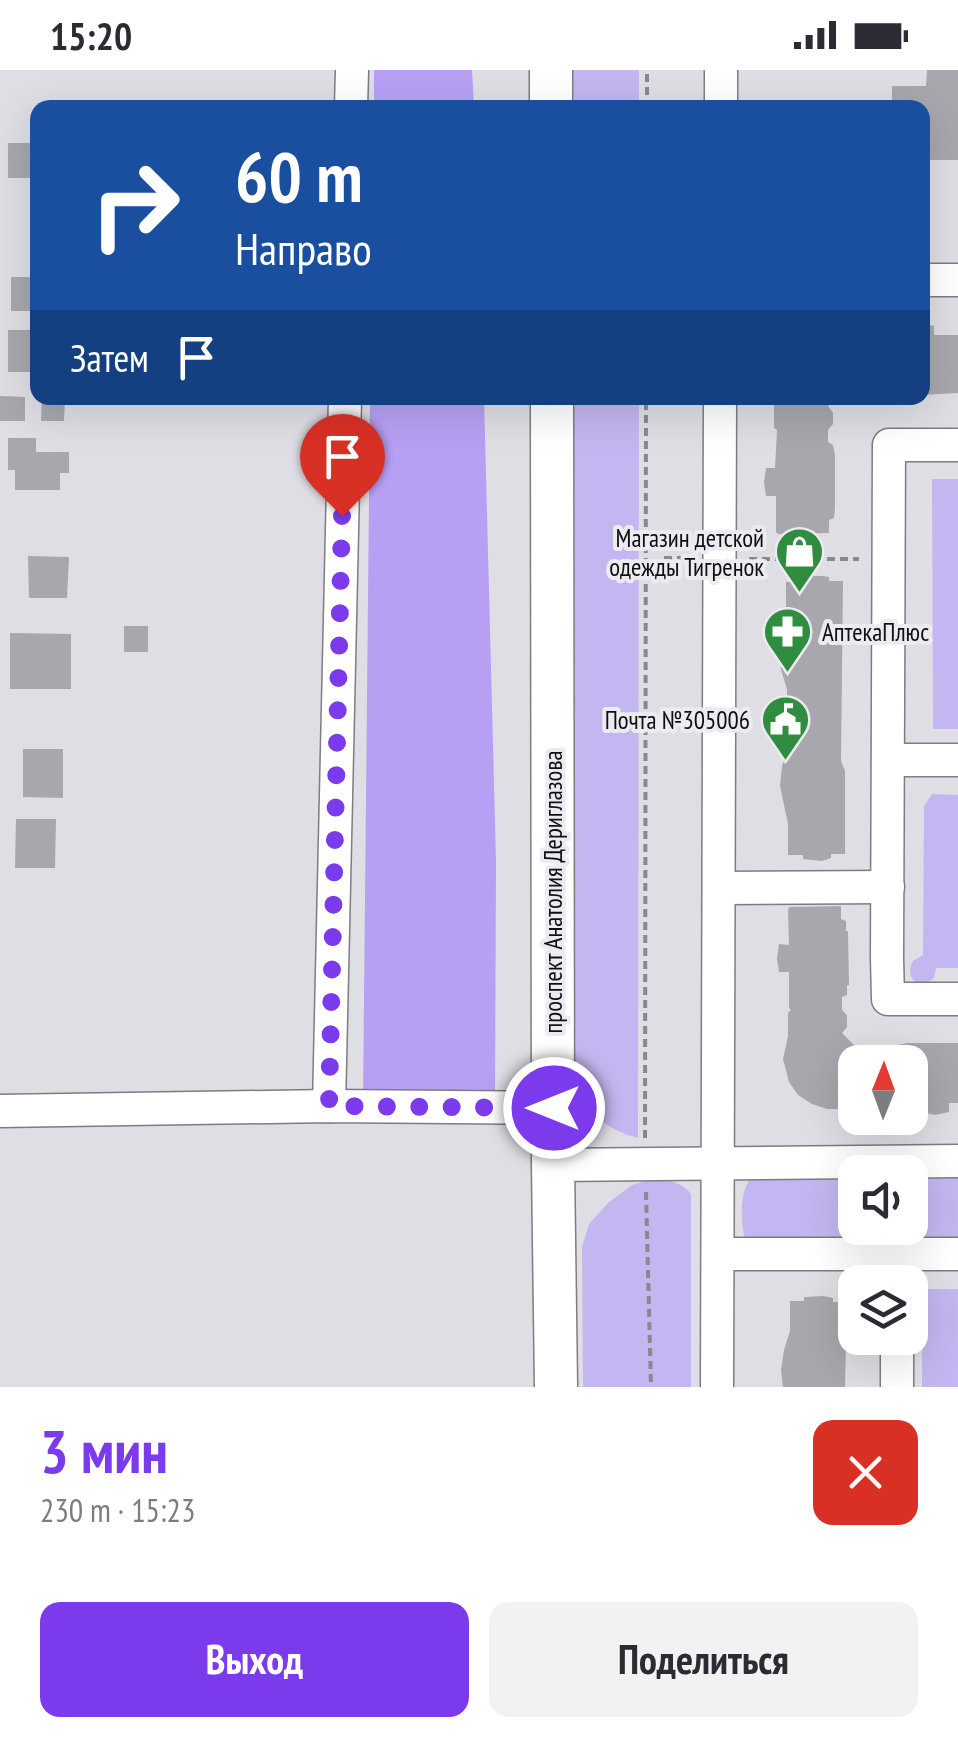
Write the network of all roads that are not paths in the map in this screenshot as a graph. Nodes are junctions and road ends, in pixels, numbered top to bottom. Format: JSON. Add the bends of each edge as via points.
{"nodes":[{"id":1,"x":352,"y":70,"type":"edge"},
{"id":2,"x":551,"y":70,"type":"edge"},
{"id":3,"x":721,"y":70,"type":"edge"},
{"id":4,"x":351,"y":100,"type":"edge"},
{"id":5,"x":551,"y":100,"type":"edge"},
{"id":6,"x":721,"y":100,"type":"edge"},
{"id":7,"x":930,"y":280,"type":"edge"},
{"id":8,"x":958,"y":280,"type":"edge"},
{"id":9,"x":344,"y":405,"type":"edge"},
{"id":10,"x":552,"y":405,"type":"edge"},
{"id":11,"x":720,"y":405,"type":"edge"},
{"id":12,"x":958,"y":445,"type":"edge"},
{"id":13,"x":888,"y":760,"type":"junction"},
{"id":14,"x":958,"y":760,"type":"edge"},
{"id":15,"x":888,"y":887,"type":"junction"},
{"id":16,"x":719,"y":888,"type":"junction"},
{"id":17,"x":958,"y":999,"type":"edge"},
{"id":18,"x":329,"y":1106,"type":"junction"},
{"id":19,"x":554,"y":1108,"type":"junction"},
{"id":20,"x":0,"y":1111,"type":"edge"},
{"id":21,"x":958,"y":1160,"type":"edge"},
{"id":22,"x":718,"y":1164,"type":"junction"},
{"id":23,"x":553,"y":1165,"type":"junction"},
{"id":24,"x":718,"y":1254,"type":"junction"},
{"id":25,"x":958,"y":1254,"type":"edge"},
{"id":26,"x":859,"y":1265,"type":"edge"},
{"id":27,"x":910,"y":1265,"type":"edge"},
{"id":28,"x":897,"y":1355,"type":"edge"},
{"id":29,"x":556,"y":1387,"type":"edge"},
{"id":30,"x":718,"y":1387,"type":"edge"},
{"id":31,"x":897,"y":1387,"type":"edge"}],
"edges":[{"from":1,"to":4,"type":"street"},
{"from":2,"to":5,"type":"main road"},
{"from":3,"to":6,"type":"street"},
{"from":7,"to":8,"type":"street"},
{"from":9,"to":18,"type":"street"},
{"from":10,"to":19,"type":"main road","name":"проспект Анатолия Дериглазова"},
{"from":11,"to":16,"type":"street"},
{"from":12,"to":13,"type":"street","via":[[889,445]]},
{"from":13,"to":14,"type":"street"},
{"from":13,"to":15,"type":"street"},
{"from":15,"to":16,"type":"street"},
{"from":15,"to":17,"type":"street","via":[[888,999]]},
{"from":16,"to":22,"type":"street"},
{"from":18,"to":19,"type":"street"},
{"from":18,"to":20,"type":"street"},
{"from":19,"to":23,"type":"main road","name":"проспект Анатолия Дериглазова"},
{"from":21,"to":22,"type":"street"},
{"from":22,"to":23,"type":"street"},
{"from":22,"to":24,"type":"street"},
{"from":23,"to":29,"type":"main road","name":"проспект Анатолия Дериглазова"},
{"from":24,"to":26,"type":"street"},
{"from":24,"to":30,"type":"street"},
{"from":25,"to":27,"type":"street"},
{"from":28,"to":31,"type":"street"}]}
